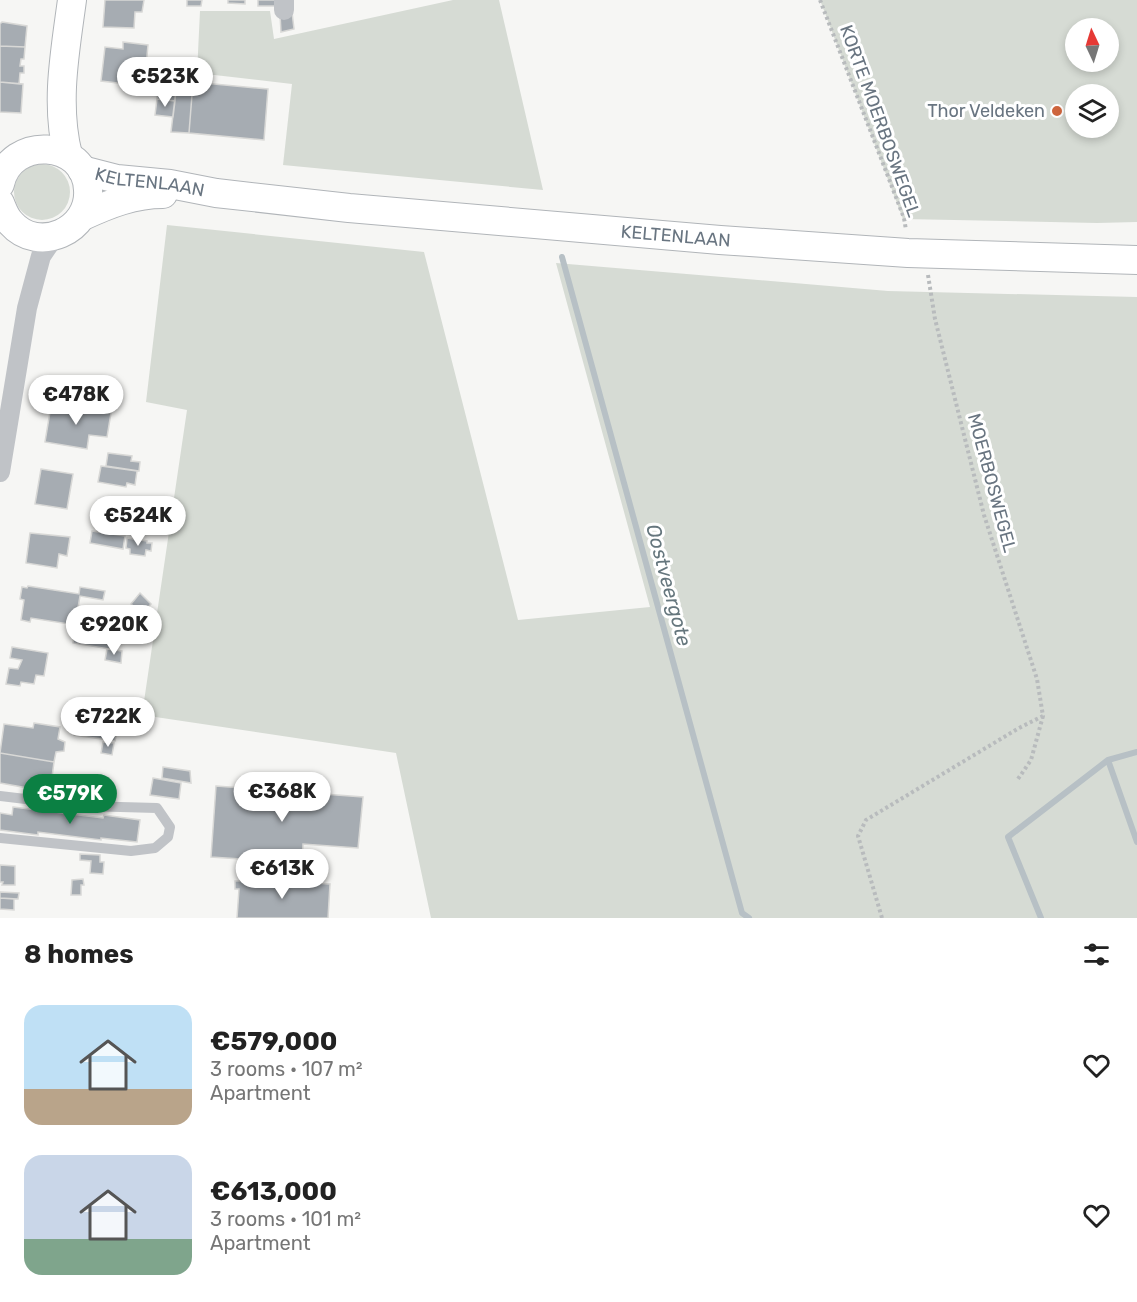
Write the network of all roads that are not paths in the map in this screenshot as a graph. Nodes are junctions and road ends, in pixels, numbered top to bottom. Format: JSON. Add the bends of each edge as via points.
{"nodes":[{"id":1,"x":72,"y":0,"type":"edge"},
{"id":2,"x":63,"y":72,"type":"junction"},
{"id":3,"x":16,"y":156,"type":"edge"},
{"id":4,"x":75,"y":163,"type":"junction"},
{"id":5,"x":0,"y":184,"type":"edge"},
{"id":6,"x":216,"y":193,"type":"junction"},
{"id":7,"x":0,"y":203,"type":"edge"},
{"id":8,"x":82,"y":216,"type":"junction"},
{"id":9,"x":16,"y":228,"type":"junction"},
{"id":10,"x":54,"y":237,"type":"junction"},
{"id":11,"x":1137,"y":260,"type":"edge"},
{"id":12,"x":27,"y":308,"type":"junction"},
{"id":13,"x":4,"y":423,"type":"edge"},
{"id":14,"x":0,"y":472,"type":"edge"},
{"id":15,"x":0,"y":796,"type":"edge"},
{"id":16,"x":0,"y":838,"type":"edge"}],
"edges":[{"from":1,"to":2,"type":"main road"},
{"from":2,"to":3,"type":"main road","via":[[48,123]]},
{"from":2,"to":4,"type":"main road","via":[[61,115]]},
{"from":3,"to":4,"type":"main road","name":"KELTENLAAN","via":[[47,148]]},
{"from":3,"to":5,"type":"main road"},
{"from":4,"to":6,"type":"main road","name":"KELTENLAAN","via":[[117,178]]},
{"from":4,"to":8,"type":"main road","name":"KELTENLAAN","via":[[88,190]]},
{"from":6,"to":8,"type":"main road","name":"KELTENLAAN","via":[[136,196]]},
{"from":6,"to":11,"type":"main road","name":"KELTENLAAN","via":[[720,240],[916,253]]},
{"from":7,"to":9,"type":"main road"},
{"from":8,"to":10,"type":"main road","name":"KELTENLAAN"},
{"from":9,"to":10,"type":"main road","via":[[31,236]]},
{"from":9,"to":12,"type":"street","via":[[28,260]]},
{"from":10,"to":12,"type":"street","via":[[41,256]]},
{"from":12,"to":13,"type":"street"},
{"from":13,"to":14,"type":"street"},
{"from":15,"to":16,"type":"lane","via":[[84,806],[157,808],[170,827],[168,837],[155,848],[131,851]]}]}
